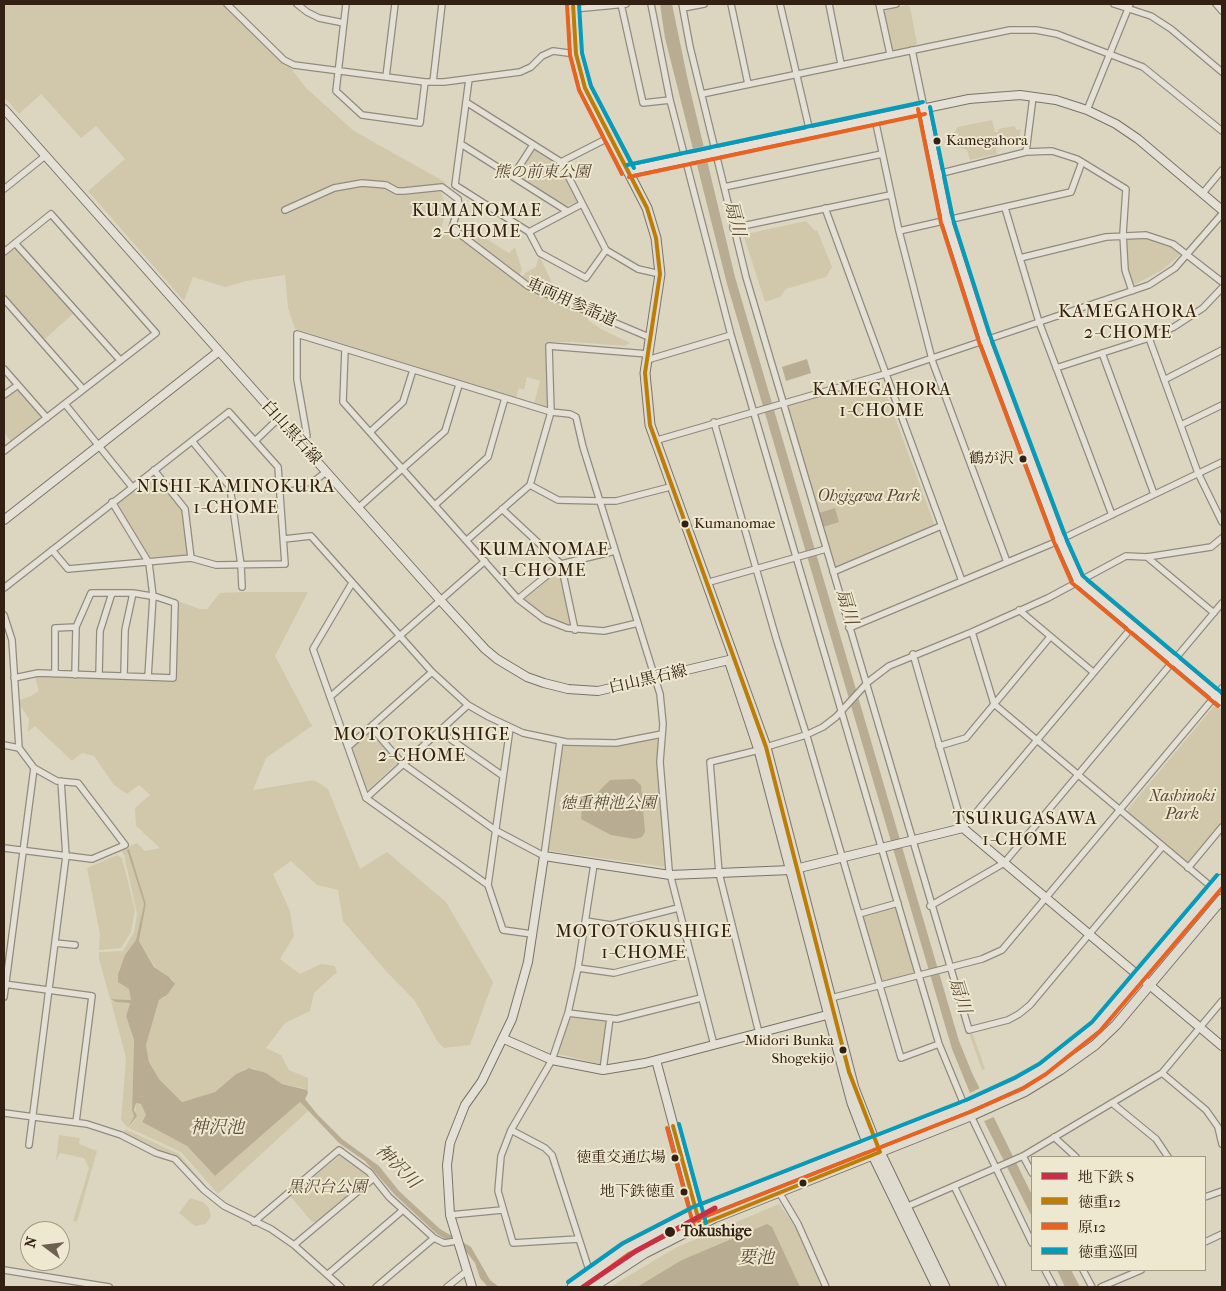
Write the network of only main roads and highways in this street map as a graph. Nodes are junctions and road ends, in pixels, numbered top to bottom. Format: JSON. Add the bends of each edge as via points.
{"nodes":[{"id":1,"x":573,"y":6,"type":"edge"},
{"id":2,"x":795,"y":870,"type":"junction"},
{"id":3,"x":1222,"y":879,"type":"edge"},
{"id":4,"x":1222,"y":899,"type":"edge"},
{"id":5,"x":874,"y":1149,"type":"junction"},
{"id":6,"x":572,"y":1287,"type":"edge"},
{"id":7,"x":593,"y":1287,"type":"edge"},
{"id":8,"x":936,"y":1287,"type":"edge"},
{"id":9,"x":945,"y":1287,"type":"edge"}],
"edges":[{"from":1,"to":2,"type":"main road","via":[[576,54],[585,88],[653,225],[659,253],[660,274],[648,357],[646,405],[654,440],[733,659],[730,664],[762,749]]},
{"from":2,"to":5,"type":"main road"},
{"from":2,"to":5,"type":"main road","via":[[827,1015],[852,1103]]},
{"from":3,"to":5,"type":"main road","via":[[1096,1027],[1065,1053],[1019,1084]]},
{"from":4,"to":5,"type":"main road","via":[[1116,1025],[1080,1056],[999,1104]]},
{"from":5,"to":6,"type":"main road","via":[[696,1213],[626,1249]]},
{"from":5,"to":7,"type":"main road","via":[[645,1252]]},
{"from":5,"to":8,"type":"main road"},
{"from":5,"to":9,"type":"main road"}]}
